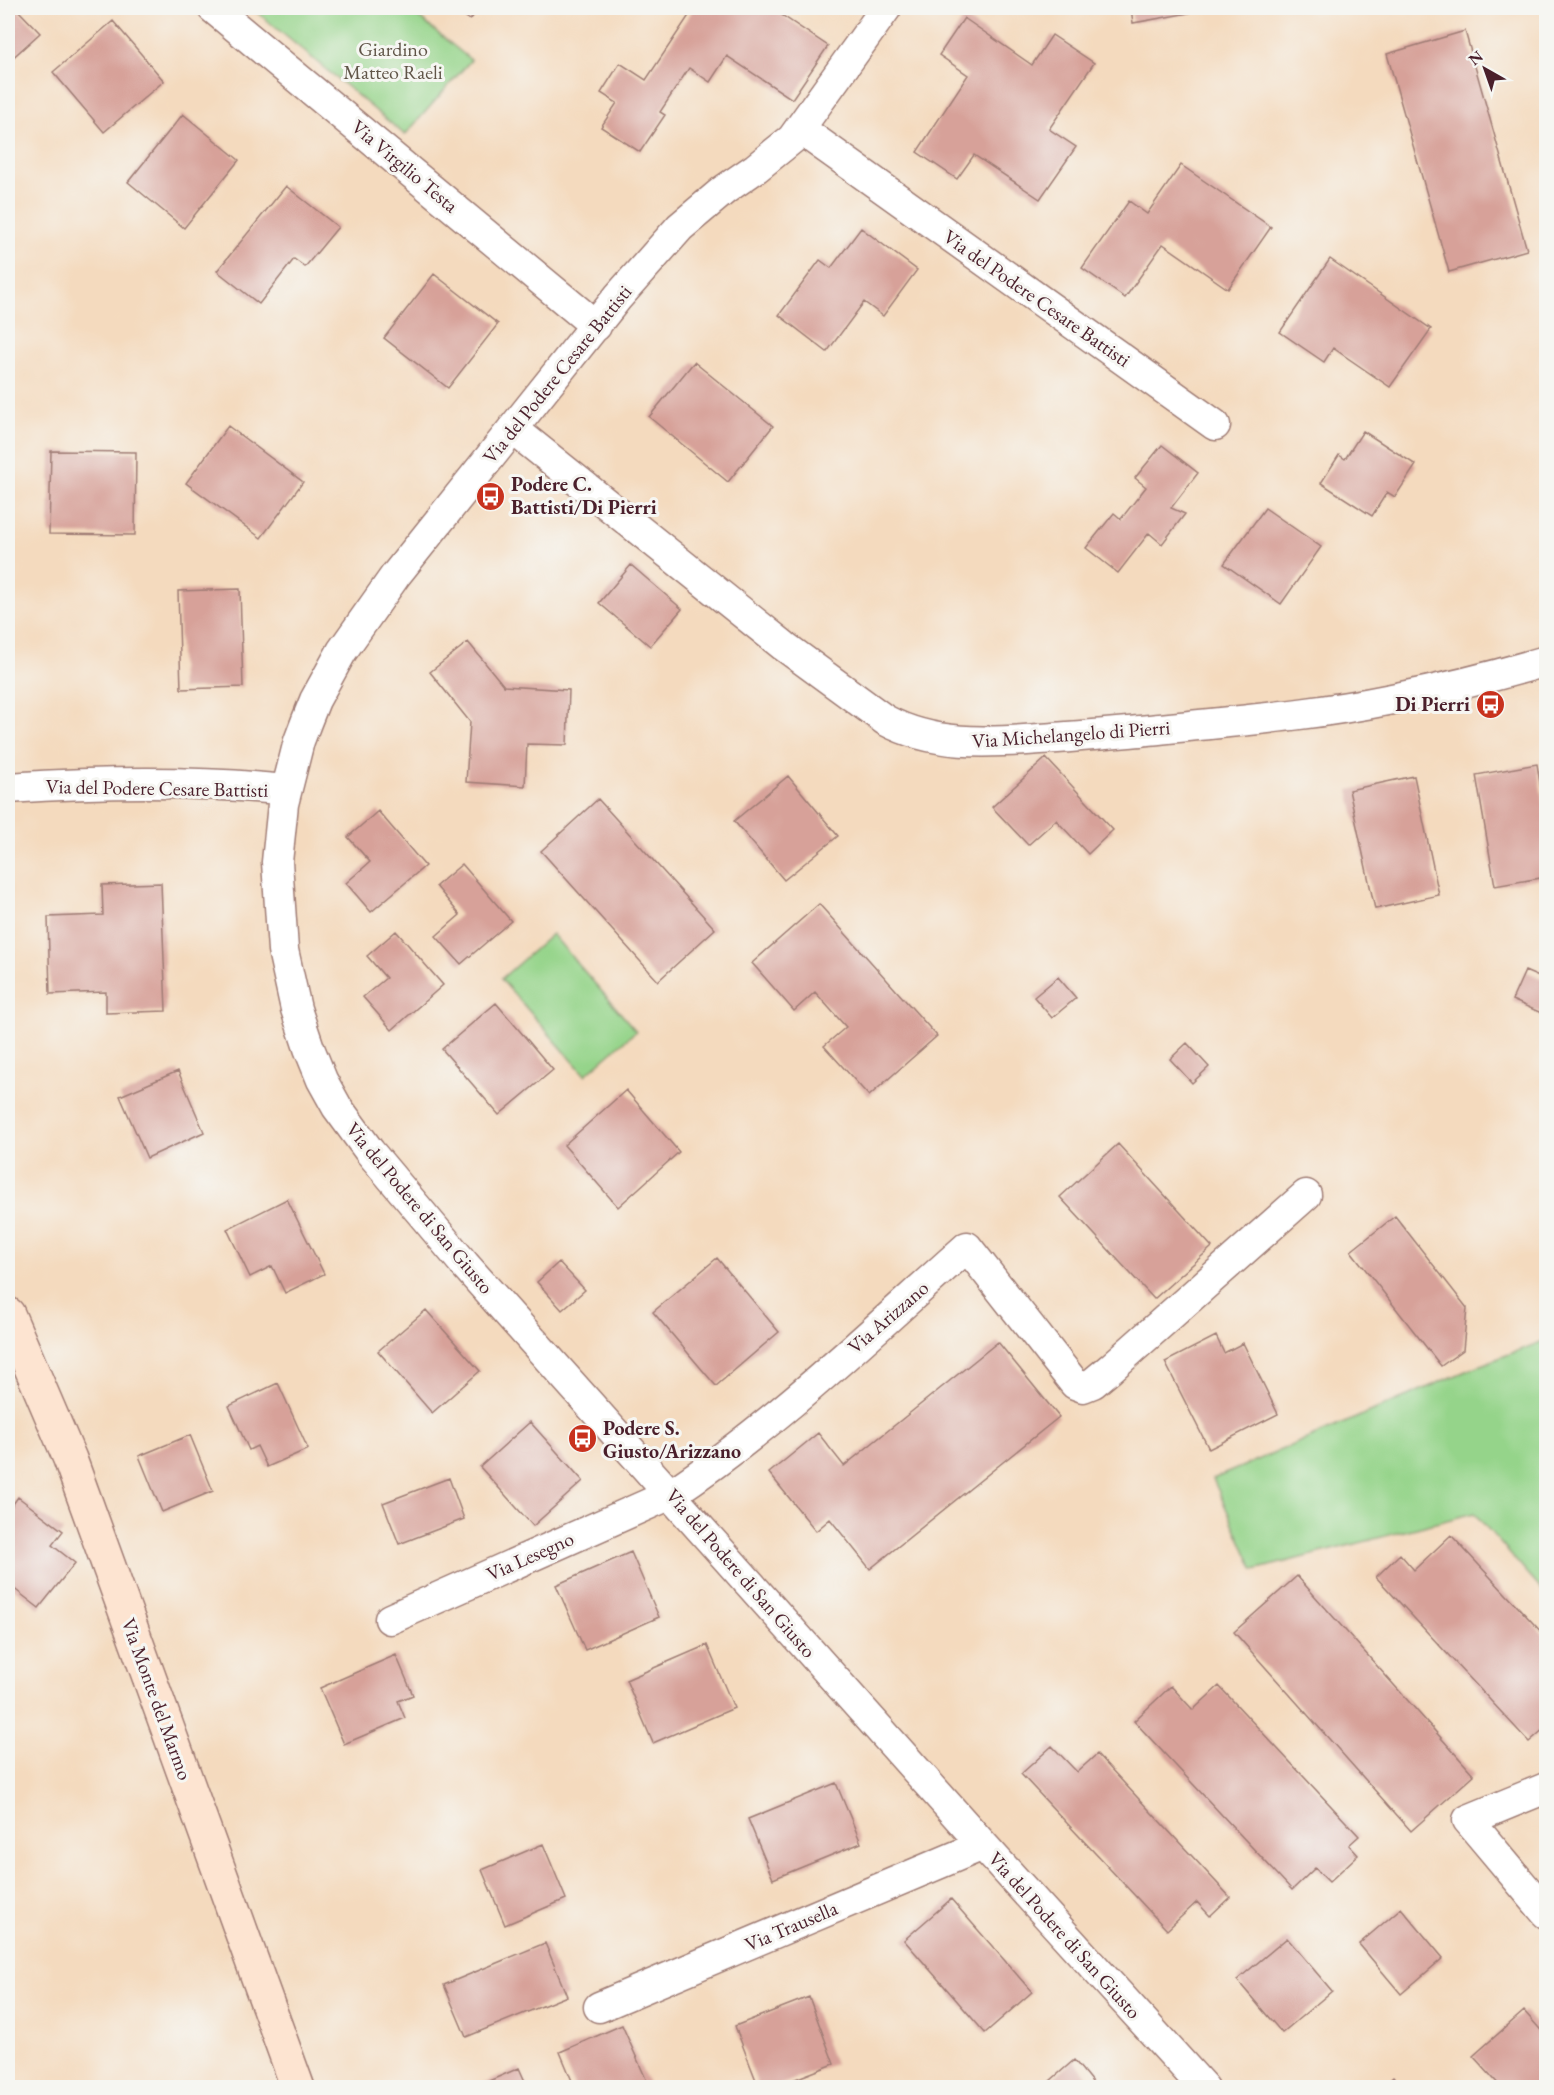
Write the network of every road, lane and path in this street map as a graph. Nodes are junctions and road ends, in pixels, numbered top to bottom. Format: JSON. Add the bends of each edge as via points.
{"nodes":[{"id":1,"x":213,"y":8,"type":"edge"},
{"id":2,"x":886,"y":8,"type":"edge"},
{"id":3,"x":800,"y":129,"type":"junction"},
{"id":4,"x":596,"y":326,"type":"junction"},
{"id":5,"x":1215,"y":424,"type":"dead end"},
{"id":6,"x":513,"y":429,"type":"junction"},
{"id":7,"x":1546,"y":661,"type":"edge"},
{"id":8,"x":8,"y":788,"type":"edge"},
{"id":9,"x":286,"y":790,"type":"junction"},
{"id":10,"x":1306,"y":1195,"type":"dead end"},
{"id":11,"x":8,"y":1314,"type":"edge"},
{"id":12,"x":671,"y":1494,"type":"junction"},
{"id":13,"x":390,"y":1619,"type":"dead end"},
{"id":14,"x":1546,"y":1788,"type":"edge"},
{"id":15,"x":982,"y":1845,"type":"junction"},
{"id":16,"x":1546,"y":1913,"type":"edge"},
{"id":17,"x":599,"y":2007,"type":"dead end"},
{"id":18,"x":298,"y":2088,"type":"edge"},
{"id":19,"x":1204,"y":2088,"type":"edge"}],
"edges":[{"from":1,"to":4,"type":"street","name":"Via Virgilio Testa"},
{"from":2,"to":3,"type":"street","name":"Via del Podere Cesare Battisti"},
{"from":3,"to":4,"type":"street","name":"Via del Podere Cesare Battisti","via":[[782,148],[680,227]]},
{"from":3,"to":5,"type":"street","name":"Via del Podere Cesare Battisti"},
{"from":4,"to":6,"type":"street","name":"Via del Podere Cesare Battisti"},
{"from":6,"to":7,"type":"street","name":"Via Michelangelo di Pierri","via":[[784,646],[885,720],[925,736],[989,743],[1313,712],[1473,682]]},
{"from":6,"to":9,"type":"street","name":"Via del Podere Cesare Battisti","via":[[395,576],[342,651],[315,700]]},
{"from":8,"to":9,"type":"street","name":"Via del Podere Cesare Battisti","via":[[211,784]]},
{"from":9,"to":12,"type":"street","name":"Via del Podere di San Giusto","via":[[278,862],[283,950],[296,1009],[327,1089],[370,1152],[465,1265]]},
{"from":10,"to":12,"type":"street","name":"Via Arizzano","via":[[1093,1383],[1083,1387],[1075,1384],[967,1247],[767,1422]]},
{"from":11,"to":18,"type":"street","name":"Via Monte del Marmo","via":[[70,1459]]},
{"from":12,"to":13,"type":"street","name":"Via Lesegno"},
{"from":12,"to":15,"type":"street","name":"Via del Podere di San Giusto"},
{"from":14,"to":16,"type":"street","via":[[1468,1820]]},
{"from":15,"to":17,"type":"street","name":"Via Trausella"},
{"from":15,"to":19,"type":"street","name":"Via del Podere di San Giusto"}]}
